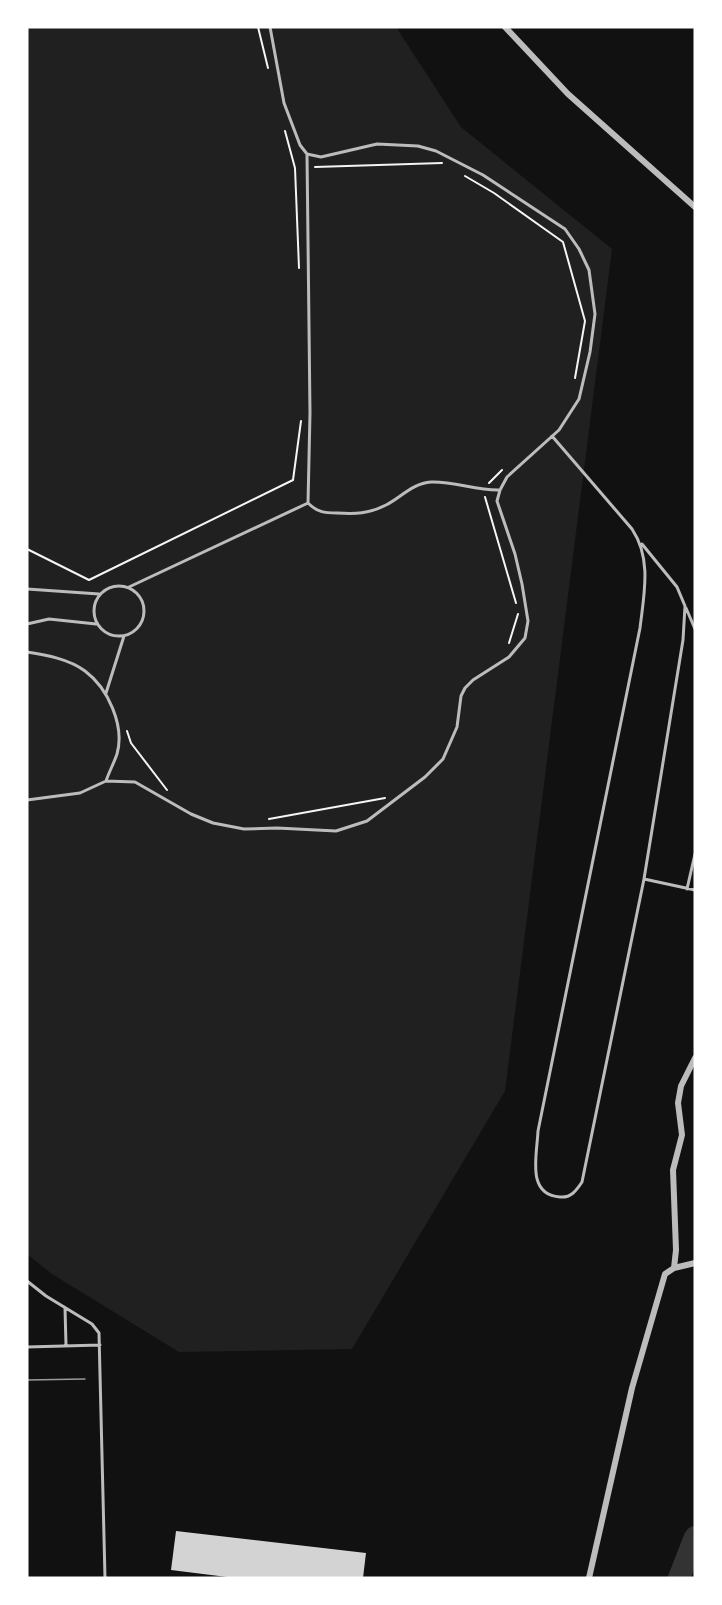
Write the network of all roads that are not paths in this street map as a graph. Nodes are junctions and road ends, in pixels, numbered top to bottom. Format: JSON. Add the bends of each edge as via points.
{"nodes":[{"id":1,"x":270,"y":27,"type":"edge"},
{"id":2,"x":505,"y":27,"type":"edge"},
{"id":3,"x":307,"y":153,"type":"junction"},
{"id":4,"x":695,"y":207,"type":"edge"},
{"id":5,"x":552,"y":436,"type":"junction"},
{"id":6,"x":500,"y":490,"type":"junction"},
{"id":7,"x":308,"y":503,"type":"junction"},
{"id":8,"x":641,"y":542,"type":"junction"},
{"id":9,"x":129,"y":587,"type":"junction"},
{"id":10,"x":27,"y":589,"type":"edge"},
{"id":11,"x":99,"y":594,"type":"junction"},
{"id":12,"x":685,"y":606,"type":"junction"},
{"id":13,"x":27,"y":624,"type":"edge"},
{"id":14,"x":96,"y":624,"type":"junction"},
{"id":15,"x":695,"y":629,"type":"edge"},
{"id":16,"x":124,"y":636,"type":"junction"},
{"id":17,"x":27,"y":652,"type":"edge"},
{"id":18,"x":106,"y":693,"type":"junction"},
{"id":19,"x":106,"y":781,"type":"junction"},
{"id":20,"x":27,"y":800,"type":"edge"},
{"id":21,"x":695,"y":854,"type":"edge"},
{"id":22,"x":644,"y":879,"type":"junction"},
{"id":23,"x":687,"y":889,"type":"junction"},
{"id":24,"x":695,"y":890,"type":"edge"},
{"id":25,"x":695,"y":1058,"type":"edge"},
{"id":26,"x":695,"y":1263,"type":"edge"},
{"id":27,"x":674,"y":1268,"type":"junction"},
{"id":28,"x":27,"y":1281,"type":"edge"},
{"id":29,"x":65,"y":1308,"type":"junction"},
{"id":30,"x":100,"y":1345,"type":"junction"},
{"id":31,"x":66,"y":1346,"type":"junction"},
{"id":32,"x":27,"y":1347,"type":"edge"},
{"id":33,"x":105,"y":1578,"type":"edge"},
{"id":34,"x":589,"y":1578,"type":"edge"}],
"edges":[{"from":1,"to":3,"type":"lane","via":[[284,103],[300,145]]},
{"from":2,"to":4,"type":"street","via":[[568,94]]},
{"from":3,"to":5,"type":"lane","via":[[321,157],[377,144],[436,151],[483,175],[566,229],[590,270],[595,314],[579,399]]},
{"from":3,"to":7,"type":"lane"},
{"from":5,"to":6,"type":"lane","via":[[507,477]]},
{"from":5,"to":8,"type":"lane"},
{"from":6,"to":7,"type":"lane","via":[[430,482],[361,514],[323,513]]},
{"from":6,"to":19,"type":"lane","via":[[497,501],[515,554],[528,621],[525,638],[509,657],[465,688],[458,727],[443,759],[367,821],[336,831],[244,830],[191,814],[135,782]]},
{"from":7,"to":9,"type":"lane"},
{"from":8,"to":12,"type":"lane","via":[[677,587]]},
{"from":8,"to":22,"type":"lane","via":[[645,559],[640,628],[538,1131],[536,1176],[539,1188],[548,1196],[566,1197],[575,1193],[582,1182]]},
{"from":9,"to":11,"type":"lane","via":[[113,586]]},
{"from":9,"to":16,"type":"lane","via":[[141,598],[145,613],[138,628]]},
{"from":10,"to":11,"type":"lane"},
{"from":11,"to":14,"type":"lane","via":[[93,608]]},
{"from":12,"to":15,"type":"lane"},
{"from":12,"to":22,"type":"lane","via":[[683,640]]},
{"from":13,"to":14,"type":"lane","via":[[49,619]]},
{"from":14,"to":16,"type":"lane","via":[[108,634]]},
{"from":16,"to":18,"type":"lane"},
{"from":17,"to":18,"type":"lane","via":[[56,657],[84,670]]},
{"from":18,"to":19,"type":"lane","via":[[117,722],[117,752]]},
{"from":19,"to":20,"type":"lane","via":[[80,793]]},
{"from":21,"to":23,"type":"lane"},
{"from":22,"to":23,"type":"lane"},
{"from":23,"to":24,"type":"lane"},
{"from":25,"to":27,"type":"street","via":[[681,1086],[678,1103],[682,1136],[673,1170]]},
{"from":26,"to":27,"type":"street"},
{"from":27,"to":34,"type":"street","via":[[665,1274],[632,1388]]},
{"from":28,"to":29,"type":"lane"},
{"from":29,"to":30,"type":"lane","via":[[92,1324],[99,1333]]},
{"from":29,"to":31,"type":"lane"},
{"from":30,"to":31,"type":"lane"},
{"from":30,"to":33,"type":"lane"},
{"from":31,"to":32,"type":"lane"}]}
